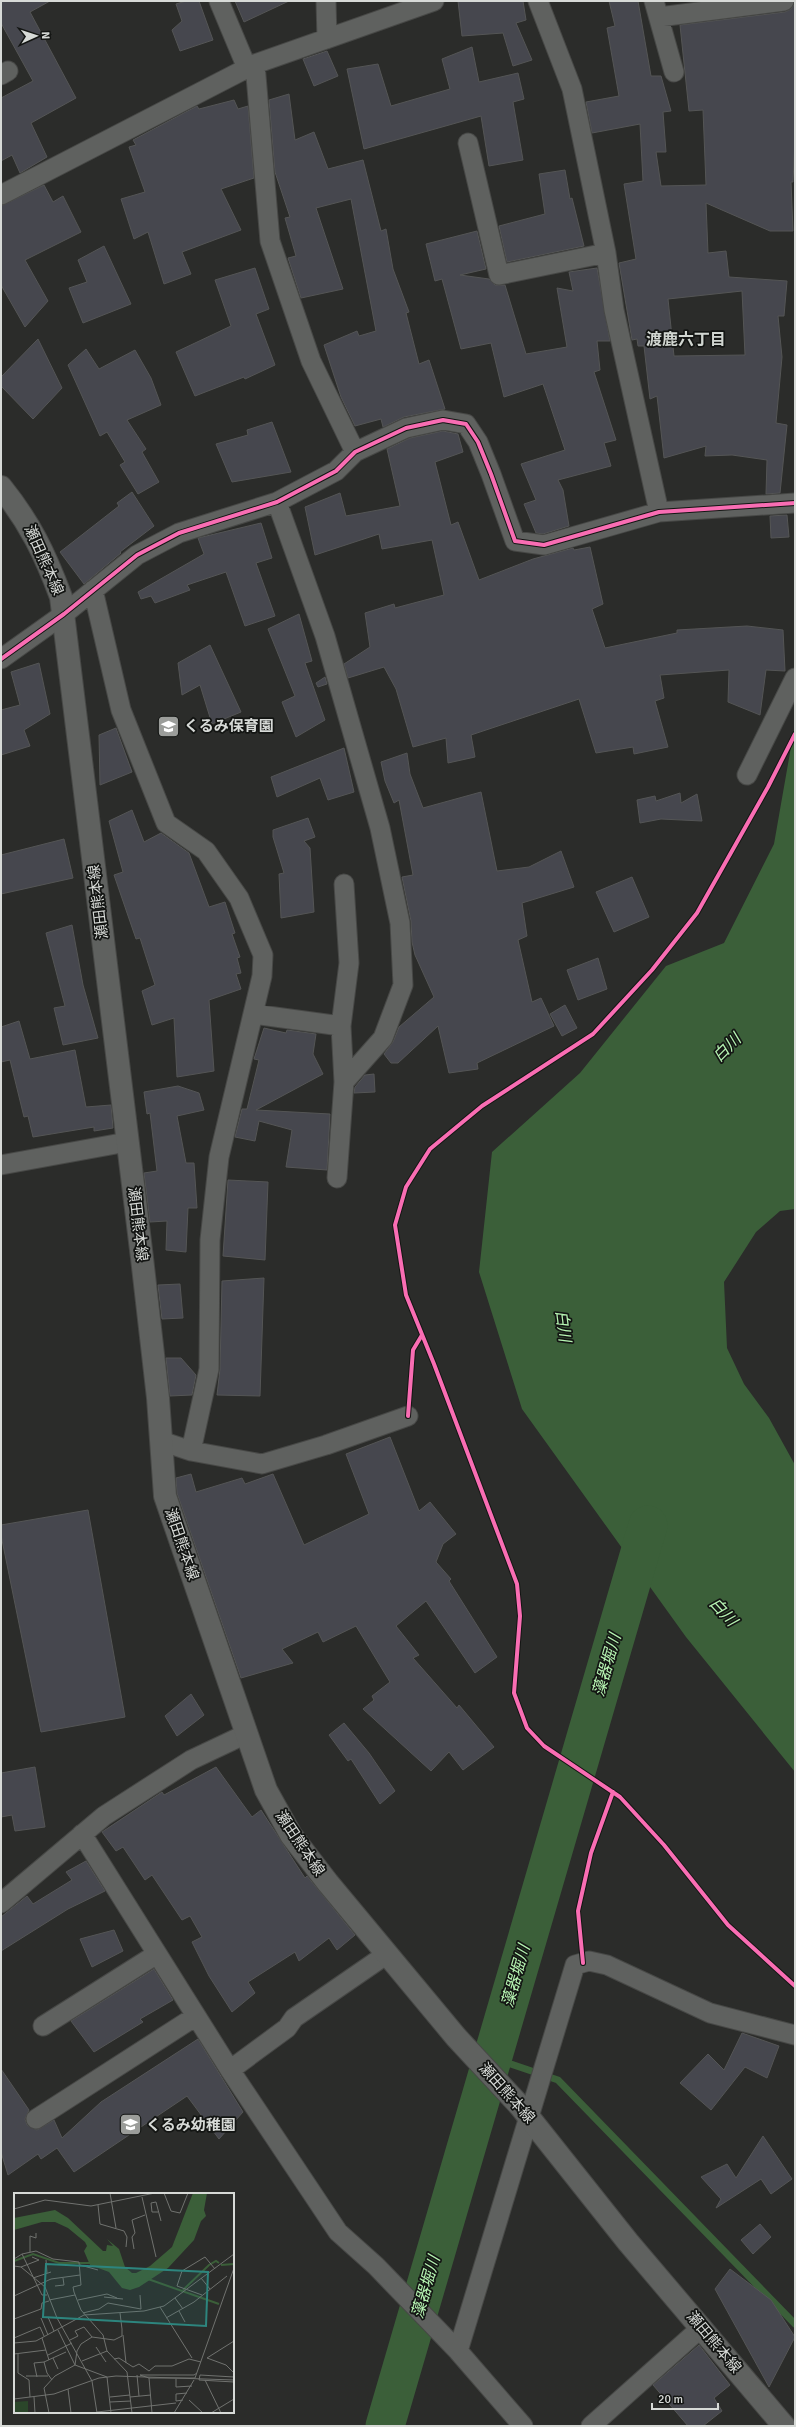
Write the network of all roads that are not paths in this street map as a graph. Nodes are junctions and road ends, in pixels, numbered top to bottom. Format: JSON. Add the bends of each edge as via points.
{"nodes":[{"id":1,"x":220,"y":1,"type":"edge"},
{"id":2,"x":326,"y":1,"type":"edge"},
{"id":3,"x":434,"y":1,"type":"edge"},
{"id":4,"x":538,"y":1,"type":"edge"},
{"id":5,"x":784,"y":1,"type":"edge"},
{"id":6,"x":656,"y":9,"type":"edge"},
{"id":7,"x":327,"y":38,"type":"junction"},
{"id":8,"x":251,"y":66,"type":"junction"},
{"id":9,"x":674,"y":72,"type":"dead end"},
{"id":10,"x":468,"y":143,"type":"dead end"},
{"id":11,"x":1,"y":195,"type":"edge"},
{"id":12,"x":606,"y":253,"type":"junction"},
{"id":13,"x":355,"y":452,"type":"junction"},
{"id":14,"x":1,"y":487,"type":"edge"},
{"id":15,"x":277,"y":502,"type":"junction"},
{"id":16,"x":795,"y":503,"type":"edge"},
{"id":17,"x":659,"y":512,"type":"junction"},
{"id":18,"x":93,"y":590,"type":"junction"},
{"id":19,"x":64,"y":614,"type":"junction"},
{"id":20,"x":1,"y":659,"type":"edge"},
{"id":21,"x":795,"y":678,"type":"edge"},
{"id":22,"x":747,"y":775,"type":"dead end"},
{"id":23,"x":344,"y":884,"type":"dead end"},
{"id":24,"x":253,"y":1014,"type":"junction"},
{"id":25,"x":341,"y":1026,"type":"junction"},
{"id":26,"x":344,"y":1082,"type":"junction"},
{"id":27,"x":127,"y":1142,"type":"junction"},
{"id":28,"x":1,"y":1165,"type":"edge"},
{"id":29,"x":337,"y":1178,"type":"dead end"},
{"id":30,"x":408,"y":1416,"type":"dead end"},
{"id":31,"x":162,"y":1441,"type":"junction"},
{"id":32,"x":191,"y":1451,"type":"junction"},
{"id":33,"x":246,"y":1734,"type":"junction"},
{"id":34,"x":82,"y":1834,"type":"junction"},
{"id":35,"x":1,"y":1903,"type":"edge"},
{"id":36,"x":157,"y":1954,"type":"junction"},
{"id":37,"x":387,"y":1954,"type":"junction"},
{"id":38,"x":196,"y":2016,"type":"junction"},
{"id":39,"x":44,"y":2026,"type":"dead end"},
{"id":40,"x":795,"y":2035,"type":"edge"},
{"id":41,"x":230,"y":2070,"type":"junction"},
{"id":42,"x":524,"y":2111,"type":"junction"},
{"id":43,"x":36,"y":2119,"type":"dead end"},
{"id":44,"x":702,"y":2327,"type":"junction"},
{"id":45,"x":458,"y":2351,"type":"junction"},
{"id":46,"x":523,"y":2426,"type":"edge"},
{"id":47,"x":591,"y":2426,"type":"edge"},
{"id":48,"x":784,"y":2426,"type":"edge"}],
"edges":[{"from":1,"to":8,"type":"street"},
{"from":2,"to":7,"type":"street"},
{"from":3,"to":7,"type":"street"},
{"from":4,"to":12,"type":"street","via":[[572,89]]},
{"from":5,"to":6,"type":"street"},
{"from":6,"to":9,"type":"street"},
{"from":7,"to":8,"type":"street"},
{"from":8,"to":11,"type":"street"},
{"from":8,"to":13,"type":"street","via":[[270,241],[311,361]]},
{"from":10,"to":12,"type":"street","via":[[500,275]]},
{"from":12,"to":17,"type":"street","via":[[614,310]]},
{"from":13,"to":15,"type":"street","via":[[336,471]]},
{"from":13,"to":17,"type":"street","via":[[406,428],[443,420],[466,424],[478,442],[515,542],[544,545]]},
{"from":14,"to":19,"type":"main road","name":"瀬田熊本線","via":[[24,515],[45,555],[61,597]]},
{"from":15,"to":18,"type":"street","via":[[179,533],[137,555]]},
{"from":15,"to":26,"type":"street","via":[[325,636],[380,828],[400,923],[403,985],[383,1038]]},
{"from":16,"to":17,"type":"street"},
{"from":18,"to":19,"type":"street"},
{"from":18,"to":24,"type":"street","via":[[121,710],[166,824],[206,851],[238,898],[263,955],[262,976]]},
{"from":19,"to":20,"type":"street"},
{"from":19,"to":27,"type":"main road","name":"瀬田熊本線"},
{"from":21,"to":22,"type":"street"},
{"from":23,"to":25,"type":"street","via":[[349,964]]},
{"from":24,"to":25,"type":"street"},
{"from":24,"to":32,"type":"street","via":[[219,1157],[210,1240],[209,1369]]},
{"from":25,"to":26,"type":"street"},
{"from":26,"to":29,"type":"street"},
{"from":27,"to":28,"type":"street"},
{"from":27,"to":31,"type":"main road","name":"瀬田熊本線"},
{"from":30,"to":32,"type":"street","via":[[262,1464]]},
{"from":31,"to":32,"type":"street"},
{"from":31,"to":33,"type":"main road","name":"瀬田熊本線","via":[[165,1496]]},
{"from":33,"to":34,"type":"street","via":[[191,1760],[110,1812]]},
{"from":33,"to":37,"type":"main road","name":"瀬田熊本線","via":[[266,1790],[291,1835]]},
{"from":34,"to":35,"type":"street"},
{"from":34,"to":36,"type":"street"},
{"from":36,"to":38,"type":"street"},
{"from":36,"to":39,"type":"street"},
{"from":37,"to":41,"type":"street","via":[[294,2018],[287,2028]]},
{"from":37,"to":42,"type":"main road","name":"瀬田熊本線","via":[[456,2038]]},
{"from":38,"to":41,"type":"street"},
{"from":38,"to":43,"type":"street"},
{"from":40,"to":42,"type":"street","via":[[710,2013],[607,1965],[589,1961],[575,1965]]},
{"from":41,"to":45,"type":"street","via":[[338,2232],[376,2266]]},
{"from":42,"to":44,"type":"main road","name":"瀬田熊本線","via":[[628,2242]]},
{"from":42,"to":45,"type":"street"},
{"from":44,"to":47,"type":"street"},
{"from":44,"to":48,"type":"main road","name":"瀬田熊本線"},
{"from":45,"to":46,"type":"street"}]}
